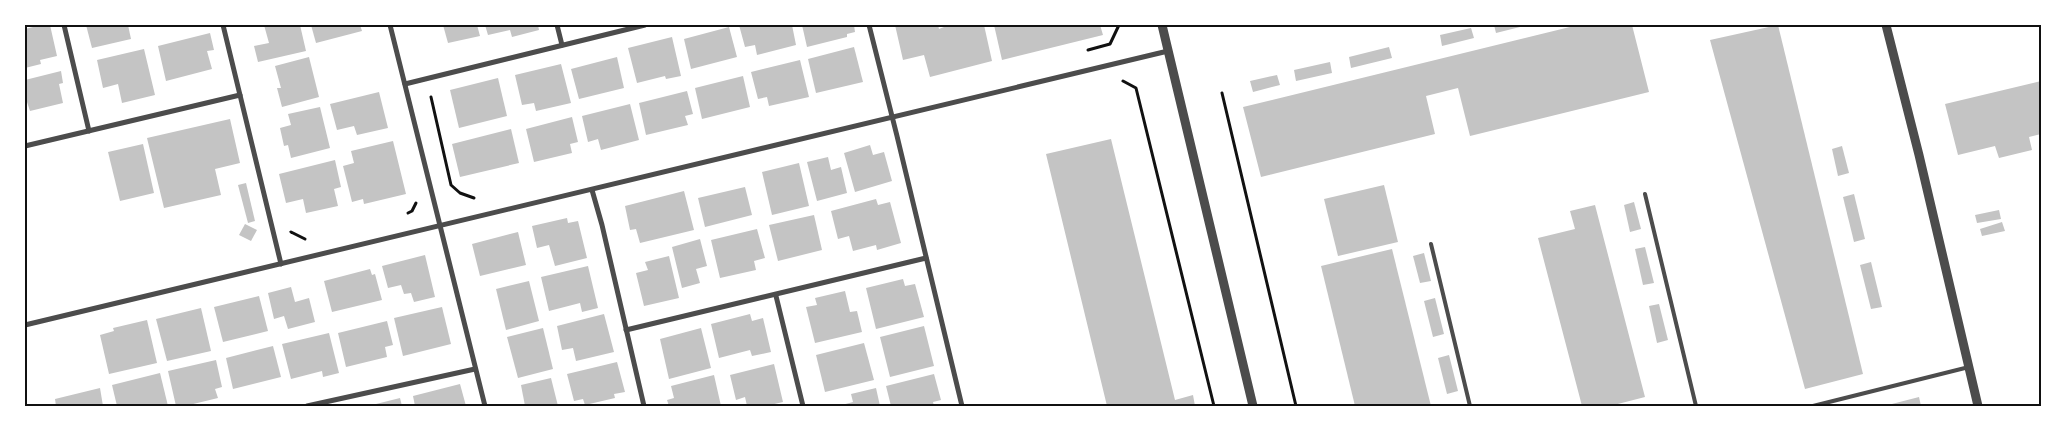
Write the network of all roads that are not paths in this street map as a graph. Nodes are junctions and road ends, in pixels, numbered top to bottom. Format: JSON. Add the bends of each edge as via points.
{"nodes":[{"id":1,"x":64,"y":25,"type":"edge"},
{"id":2,"x":223,"y":25,"type":"edge"},
{"id":3,"x":390,"y":25,"type":"edge"},
{"id":4,"x":558,"y":25,"type":"edge"},
{"id":5,"x":645,"y":25,"type":"edge"},
{"id":6,"x":869,"y":25,"type":"edge"},
{"id":7,"x":1162,"y":25,"type":"edge"},
{"id":8,"x":1886,"y":25,"type":"edge"},
{"id":9,"x":562,"y":45,"type":"junction"},
{"id":10,"x":1168,"y":51,"type":"junction"},
{"id":11,"x":405,"y":84,"type":"junction"},
{"id":12,"x":240,"y":95,"type":"junction"},
{"id":13,"x":891,"y":116,"type":"junction"},
{"id":14,"x":90,"y":131,"type":"junction"},
{"id":15,"x":25,"y":146,"type":"edge"},
{"id":16,"x":592,"y":190,"type":"junction"},
{"id":17,"x":1646,"y":194,"type":"dead end"},
{"id":18,"x":440,"y":225,"type":"junction"},
{"id":19,"x":1431,"y":244,"type":"dead end"},
{"id":20,"x":926,"y":258,"type":"junction"},
{"id":21,"x":280,"y":264,"type":"junction"},
{"id":22,"x":776,"y":296,"type":"junction"},
{"id":23,"x":25,"y":325,"type":"edge"},
{"id":24,"x":626,"y":330,"type":"junction"},
{"id":25,"x":1969,"y":367,"type":"junction"},
{"id":26,"x":475,"y":368,"type":"junction"},
{"id":27,"x":326,"y":404,"type":"edge"},
{"id":28,"x":307,"y":406,"type":"edge"},
{"id":29,"x":484,"y":406,"type":"edge"},
{"id":30,"x":644,"y":406,"type":"edge"},
{"id":31,"x":803,"y":406,"type":"edge"},
{"id":32,"x":962,"y":406,"type":"edge"},
{"id":33,"x":1253,"y":406,"type":"edge"},
{"id":34,"x":1470,"y":406,"type":"edge"},
{"id":35,"x":1696,"y":406,"type":"edge"},
{"id":36,"x":1813,"y":406,"type":"edge"},
{"id":37,"x":1978,"y":406,"type":"edge"}],
"edges":[{"from":1,"to":14,"type":"street"},
{"from":2,"to":12,"type":"street"},
{"from":3,"to":11,"type":"street"},
{"from":4,"to":9,"type":"street"},
{"from":5,"to":9,"type":"street"},
{"from":6,"to":13,"type":"street"},
{"from":7,"to":10,"type":"street"},
{"from":8,"to":25,"type":"street"},
{"from":9,"to":11,"type":"street"},
{"from":10,"to":13,"type":"street"},
{"from":10,"to":33,"type":"street"},
{"from":11,"to":18,"type":"street"},
{"from":12,"to":14,"type":"street"},
{"from":12,"to":21,"type":"street"},
{"from":13,"to":16,"type":"street"},
{"from":13,"to":20,"type":"street"},
{"from":14,"to":15,"type":"street"},
{"from":16,"to":18,"type":"street"},
{"from":16,"to":24,"type":"street"},
{"from":17,"to":35,"type":"lane"},
{"from":18,"to":21,"type":"street"},
{"from":18,"to":26,"type":"street"},
{"from":19,"to":34,"type":"lane"},
{"from":20,"to":22,"type":"street"},
{"from":20,"to":32,"type":"street"},
{"from":21,"to":23,"type":"street"},
{"from":22,"to":24,"type":"street"},
{"from":22,"to":31,"type":"street"},
{"from":24,"to":30,"type":"street"},
{"from":25,"to":36,"type":"lane"},
{"from":25,"to":37,"type":"street"},
{"from":26,"to":27,"type":"street"},
{"from":26,"to":29,"type":"street"},
{"from":27,"to":28,"type":"street"}]}
